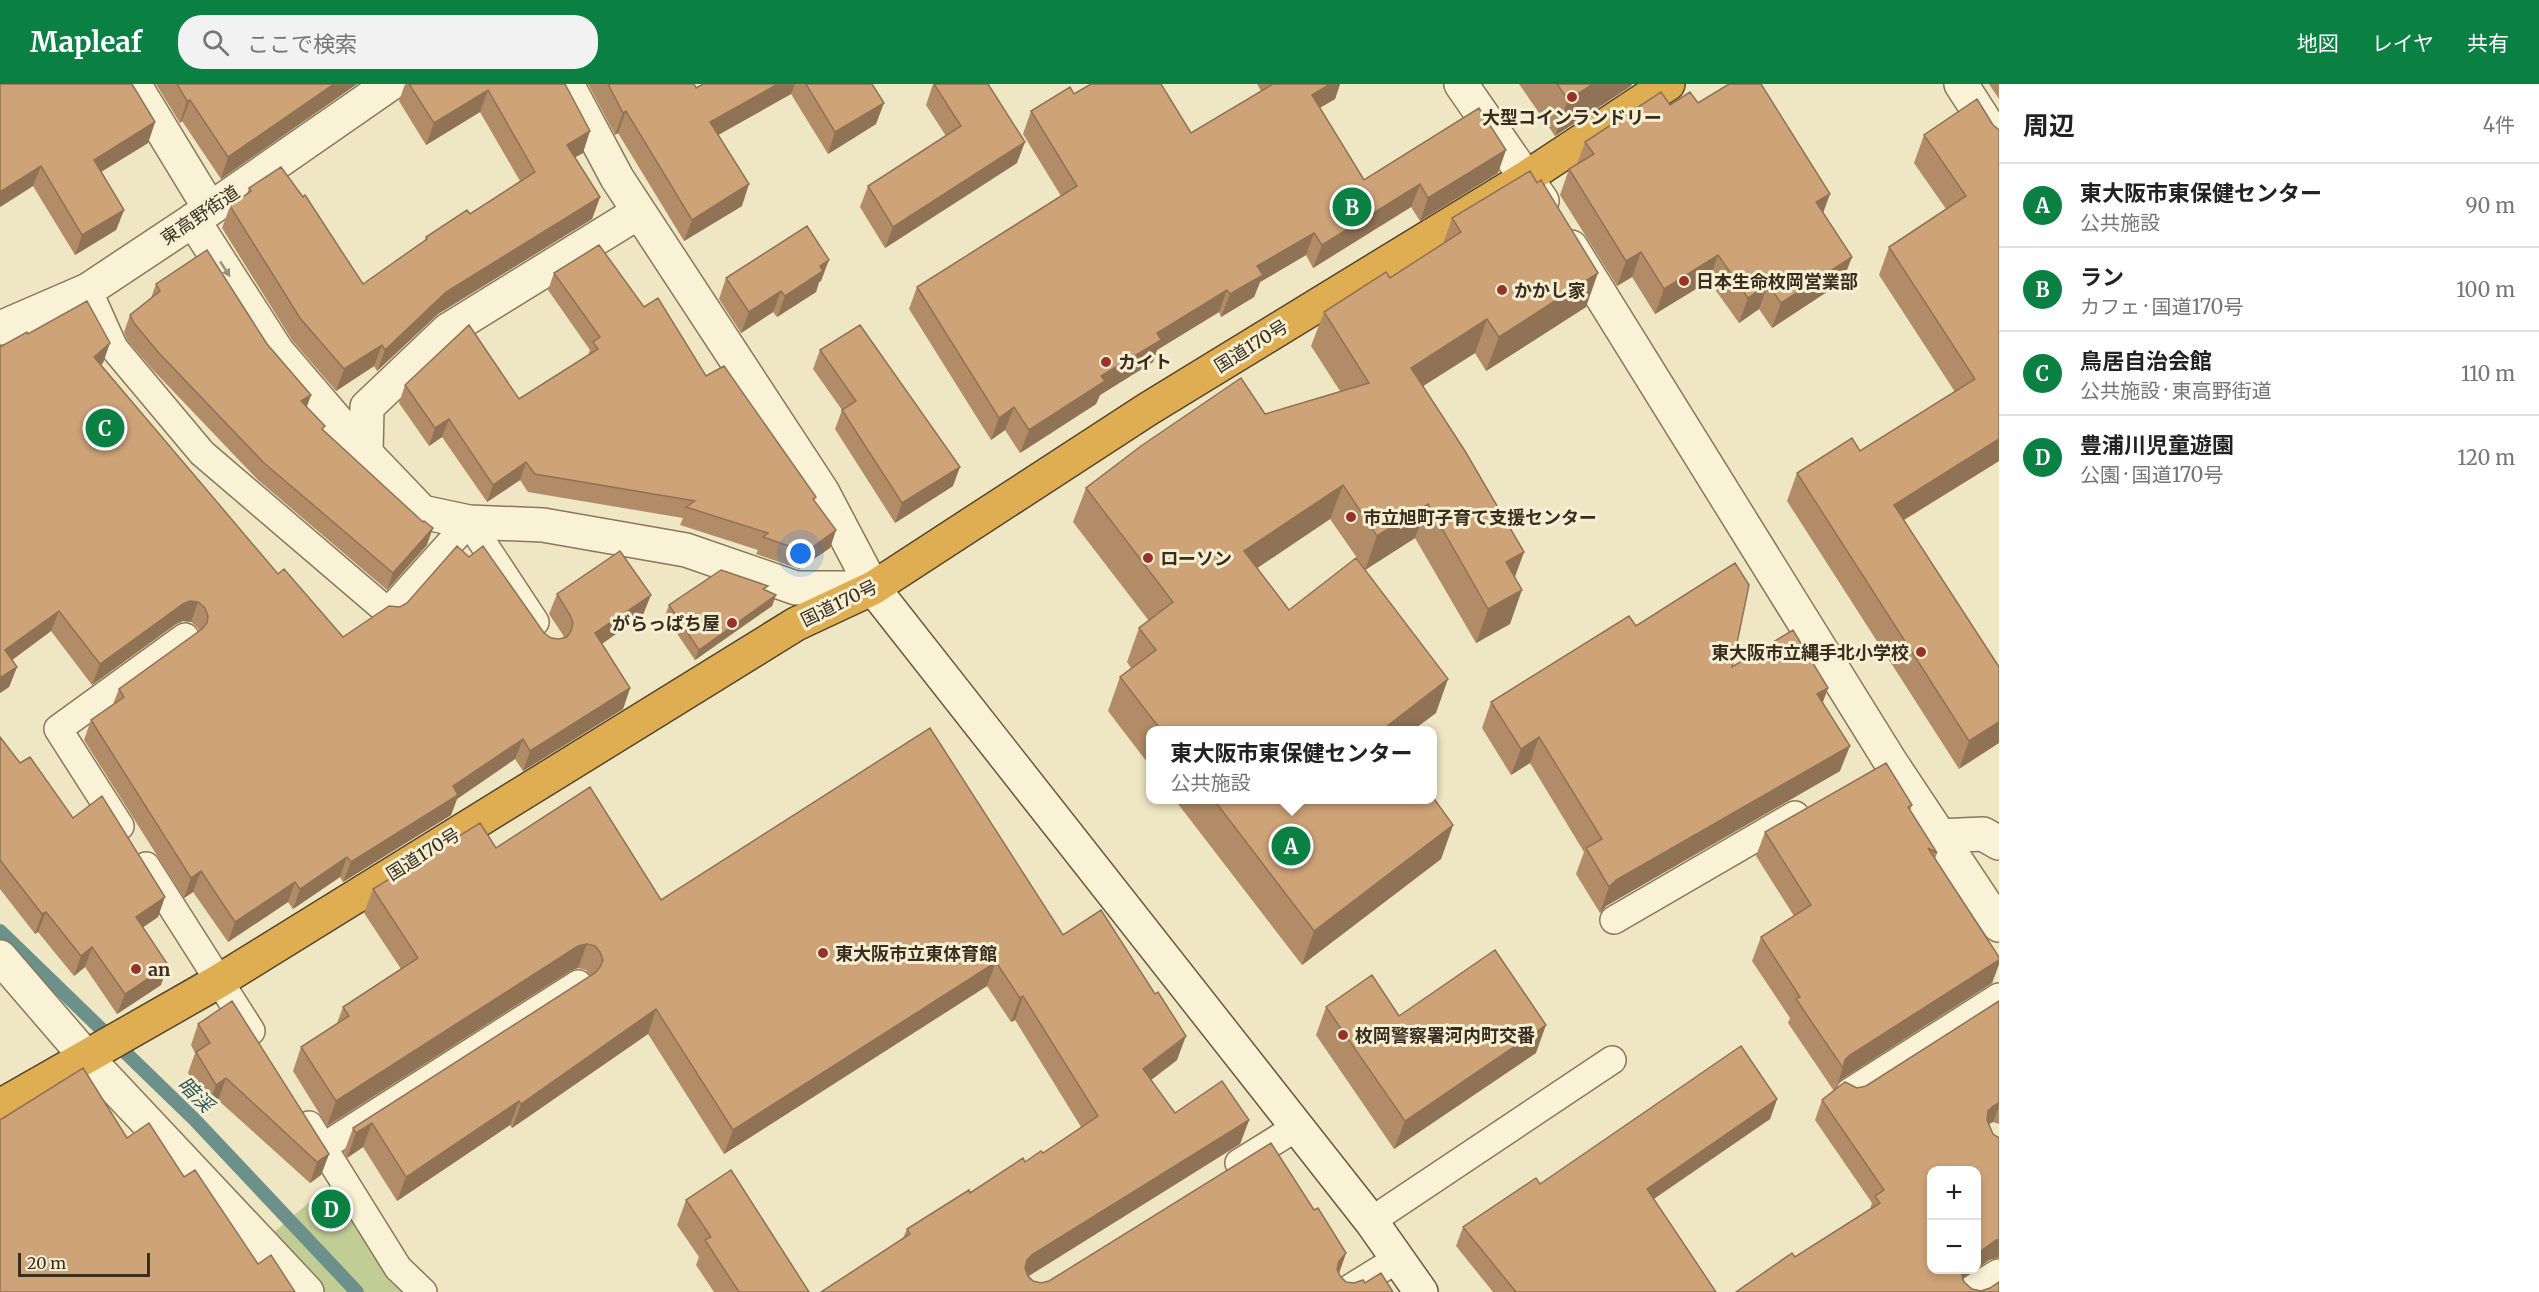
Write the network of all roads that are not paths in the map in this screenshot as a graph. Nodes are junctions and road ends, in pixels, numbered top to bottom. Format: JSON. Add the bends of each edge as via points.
{"nodes":[{"id":1,"x":134,"y":84,"type":"edge"},
{"id":2,"x":390,"y":84,"type":"edge"},
{"id":3,"x":567,"y":84,"type":"edge"},
{"id":4,"x":1461,"y":84,"type":"edge"},
{"id":5,"x":1668,"y":84,"type":"edge"},
{"id":6,"x":1961,"y":84,"type":"edge"},
{"id":7,"x":1999,"y":142,"type":"edge"},
{"id":8,"x":1527,"y":177,"type":"junction"},
{"id":9,"x":639,"y":212,"type":"junction"},
{"id":10,"x":202,"y":215,"type":"junction"},
{"id":11,"x":88,"y":290,"type":"junction"},
{"id":12,"x":0,"y":328,"type":"edge"},
{"id":13,"x":366,"y":454,"type":"junction"},
{"id":14,"x":469,"y":522,"type":"junction"},
{"id":15,"x":873,"y":588,"type":"junction"},
{"id":16,"x":185,"y":637,"type":"dead end"},
{"id":17,"x":550,"y":644,"type":"edge"},
{"id":18,"x":1818,"y":802,"type":"edge"},
{"id":19,"x":1939,"y":836,"type":"junction"},
{"id":20,"x":1999,"y":843,"type":"edge"},
{"id":21,"x":1614,"y":920,"type":"dead end"},
{"id":22,"x":1999,"y":925,"type":"edge"},
{"id":23,"x":0,"y":957,"type":"edge"},
{"id":24,"x":219,"y":981,"type":"junction"},
{"id":25,"x":578,"y":984,"type":"edge"},
{"id":26,"x":1999,"y":997,"type":"edge"},
{"id":27,"x":262,"y":1049,"type":"edge"},
{"id":28,"x":89,"y":1057,"type":"junction"},
{"id":29,"x":1611,"y":1060,"type":"dead end"},
{"id":30,"x":1850,"y":1092,"type":"edge"},
{"id":31,"x":0,"y":1106,"type":"edge"},
{"id":32,"x":298,"y":1107,"type":"edge"},
{"id":33,"x":1297,"y":1127,"type":"junction"},
{"id":34,"x":323,"y":1147,"type":"junction"},
{"id":35,"x":1215,"y":1178,"type":"edge"},
{"id":36,"x":1371,"y":1221,"type":"junction"},
{"id":37,"x":1399,"y":1258,"type":"junction"},
{"id":38,"x":1999,"y":1276,"type":"edge"},
{"id":39,"x":308,"y":1292,"type":"edge"},
{"id":40,"x":423,"y":1292,"type":"edge"},
{"id":41,"x":1344,"y":1292,"type":"edge"},
{"id":42,"x":1421,"y":1292,"type":"edge"},
{"id":43,"x":1973,"y":1292,"type":"edge"}],
"edges":[{"from":1,"to":10,"type":"street"},
{"from":2,"to":10,"type":"street","name":"東高野街道"},
{"from":3,"to":9,"type":"street"},
{"from":4,"to":8,"type":"street"},
{"from":5,"to":8,"type":"highway","name":"国道170号"},
{"from":6,"to":7,"type":"street"},
{"from":8,"to":15,"type":"highway","name":"国道170号","via":[[1148,409]]},
{"from":8,"to":19,"type":"street","via":[[1880,767]]},
{"from":9,"to":13,"type":"street","via":[[448,330],[367,407]]},
{"from":9,"to":15,"type":"street","via":[[822,491]]},
{"from":10,"to":11,"type":"street","name":"東高野街道"},
{"from":10,"to":13,"type":"street","one_way":true,"via":[[277,351]]},
{"from":11,"to":12,"type":"street","name":"東高野街道"},
{"from":11,"to":14,"type":"lane","via":[[114,348],[202,453],[388,612]]},
{"from":13,"to":14,"type":"street","via":[[422,512]]},
{"from":14,"to":15,"type":"street","via":[[543,525],[686,550],[796,588]]},
{"from":14,"to":17,"type":"lane"},
{"from":15,"to":24,"type":"highway","name":"国道170号","via":[[796,624]]},
{"from":15,"to":33,"type":"street"},
{"from":16,"to":24,"type":"lane","via":[[58,729]]},
{"from":18,"to":21,"type":"lane"},
{"from":19,"to":20,"type":"street","via":[[1983,834]]},
{"from":19,"to":22,"type":"street"},
{"from":23,"to":28,"type":"street"},
{"from":24,"to":27,"type":"lane"},
{"from":24,"to":28,"type":"highway","name":"国道170号"},
{"from":25,"to":34,"type":"lane"},
{"from":26,"to":30,"type":"lane"},
{"from":28,"to":31,"type":"highway","name":"国道170号"},
{"from":28,"to":39,"type":"street"},
{"from":29,"to":36,"type":"lane"},
{"from":32,"to":34,"type":"lane"},
{"from":33,"to":35,"type":"lane"},
{"from":33,"to":36,"type":"street"},
{"from":34,"to":40,"type":"lane","via":[[398,1268]]},
{"from":36,"to":37,"type":"street"},
{"from":37,"to":41,"type":"lane"},
{"from":37,"to":42,"type":"street"},
{"from":38,"to":43,"type":"street"}]}
